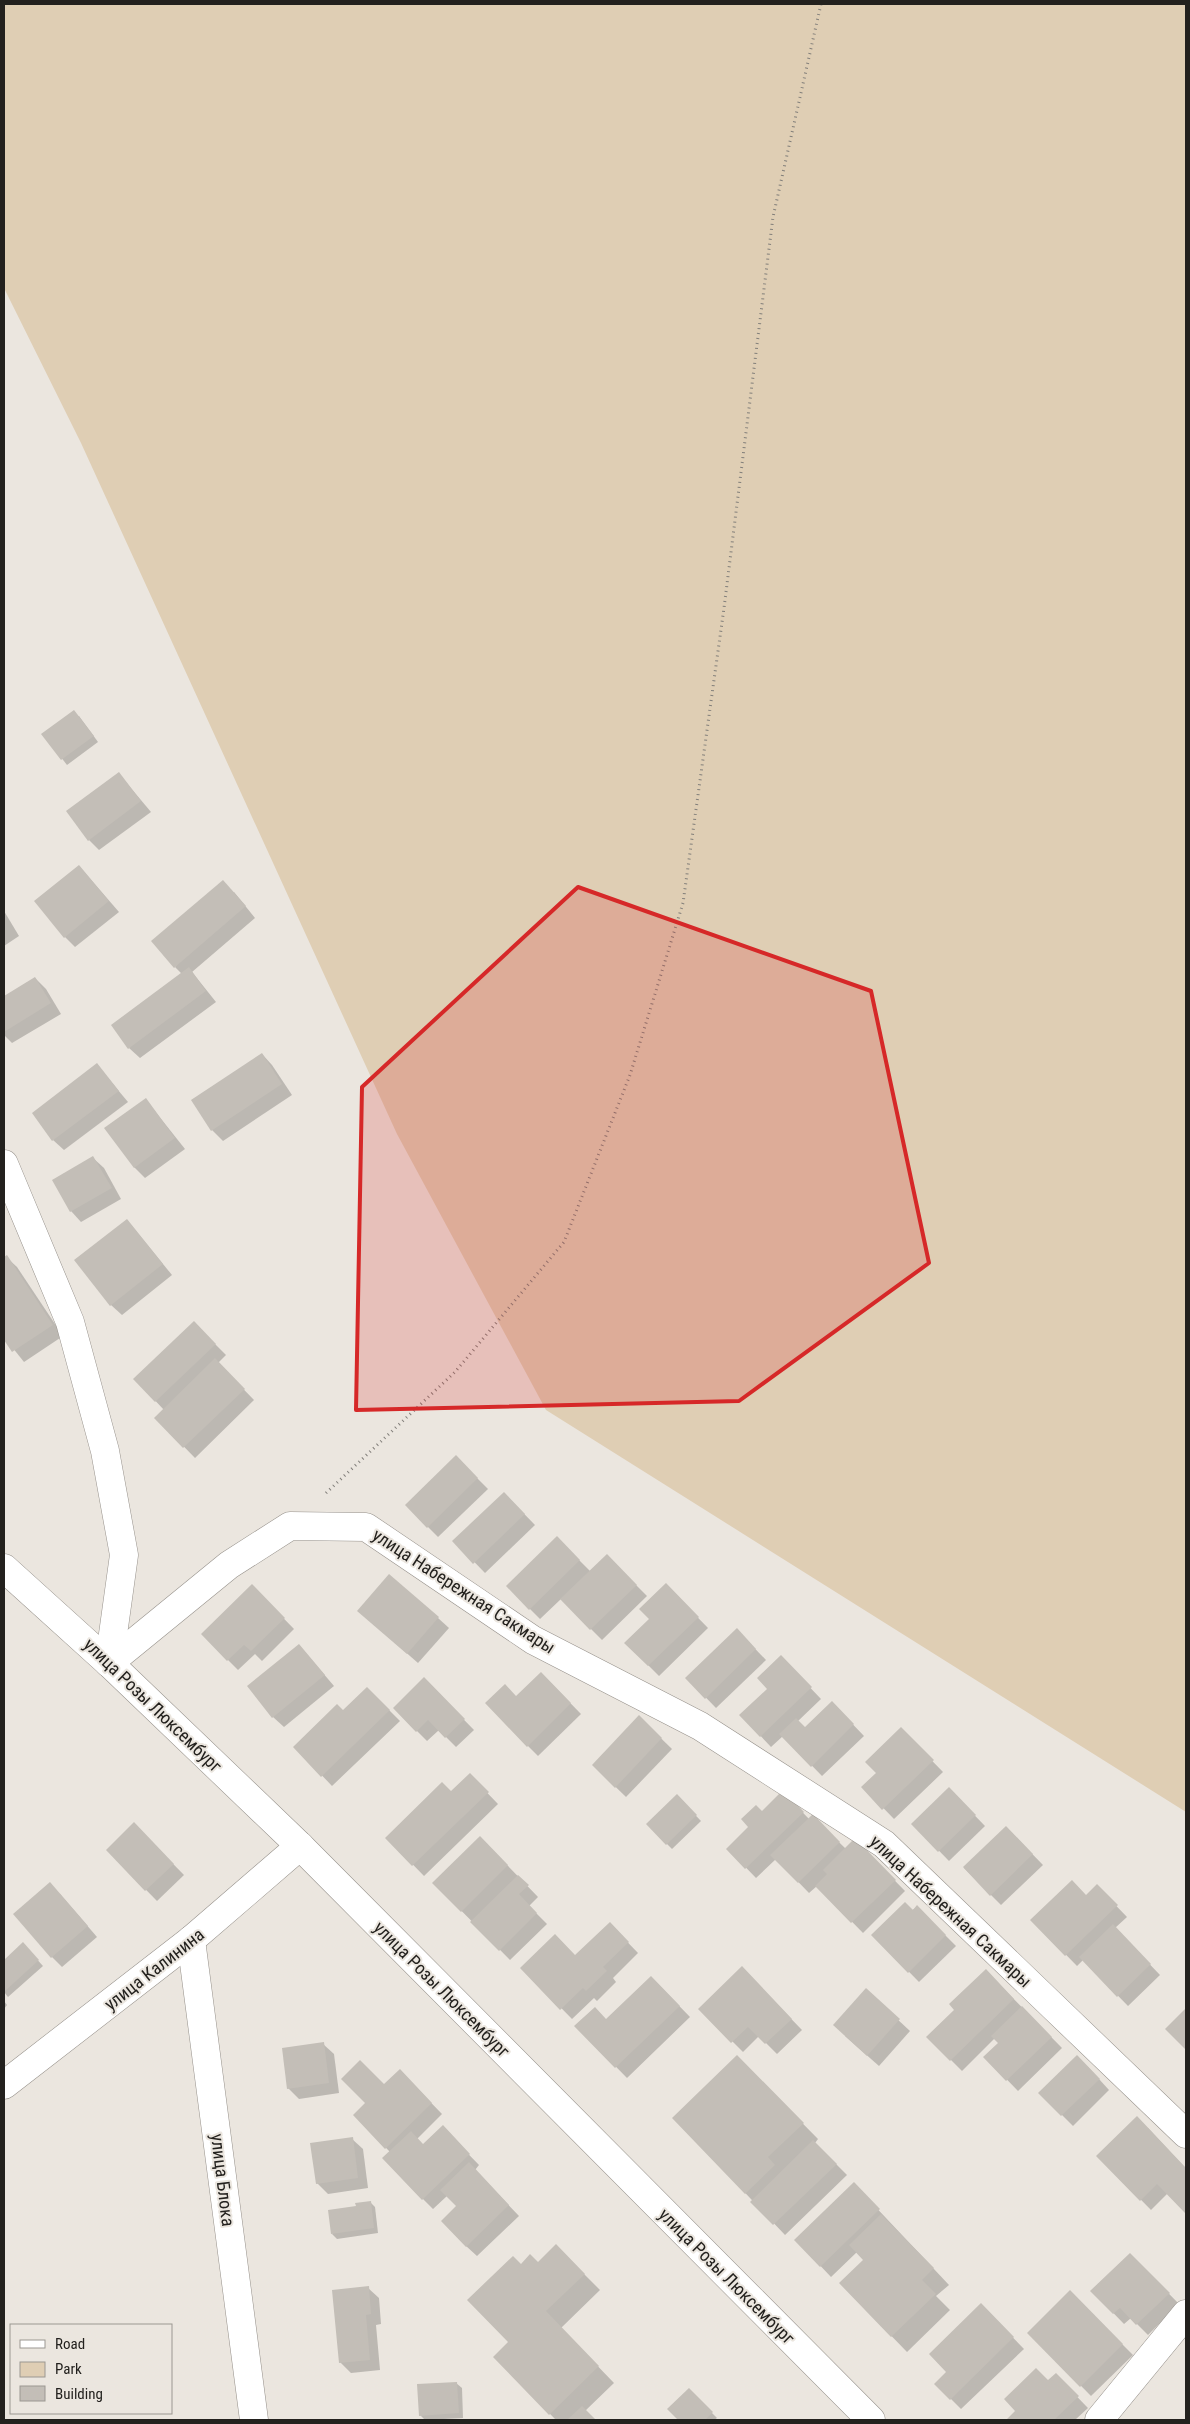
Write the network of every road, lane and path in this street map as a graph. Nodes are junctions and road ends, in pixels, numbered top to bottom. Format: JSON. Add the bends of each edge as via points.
{"nodes":[{"id":1,"x":821,"y":4,"type":"edge"},
{"id":2,"x":4,"y":1164,"type":"edge"},
{"id":3,"x":290,"y":1526,"type":"junction"},
{"id":4,"x":4,"y":1568,"type":"edge"},
{"id":5,"x":109,"y":1663,"type":"junction"},
{"id":6,"x":300,"y":1846,"type":"junction"},
{"id":7,"x":191,"y":1940,"type":"junction"},
{"id":8,"x":4,"y":2085,"type":"edge"},
{"id":9,"x":1186,"y":2134,"type":"edge"},
{"id":10,"x":1186,"y":2314,"type":"edge"},
{"id":11,"x":254,"y":2420,"type":"edge"},
{"id":12,"x":870,"y":2420,"type":"edge"},
{"id":13,"x":1099,"y":2420,"type":"edge"}],
"edges":[{"from":1,"to":3,"type":"path","via":[[773,217],[683,903],[630,1075],[564,1242],[455,1372]]},
{"from":2,"to":5,"type":"street","via":[[70,1322],[104,1451],[124,1555]]},
{"from":3,"to":5,"type":"street","via":[[229,1565]]},
{"from":3,"to":9,"type":"street","name":"улица Набережная Сакмары","via":[[366,1527],[533,1640],[700,1726],[884,1844]]},
{"from":4,"to":5,"type":"street","name":"улица Розы Люксембург"},
{"from":5,"to":6,"type":"street","name":"улица Розы Люксембург"},
{"from":6,"to":7,"type":"street","name":"улица Калинина"},
{"from":6,"to":12,"type":"street","name":"улица Розы Люксембург"},
{"from":7,"to":8,"type":"street","name":"улица Калинина"},
{"from":7,"to":11,"type":"street","name":"улица Блока"},
{"from":10,"to":13,"type":"street"}]}
